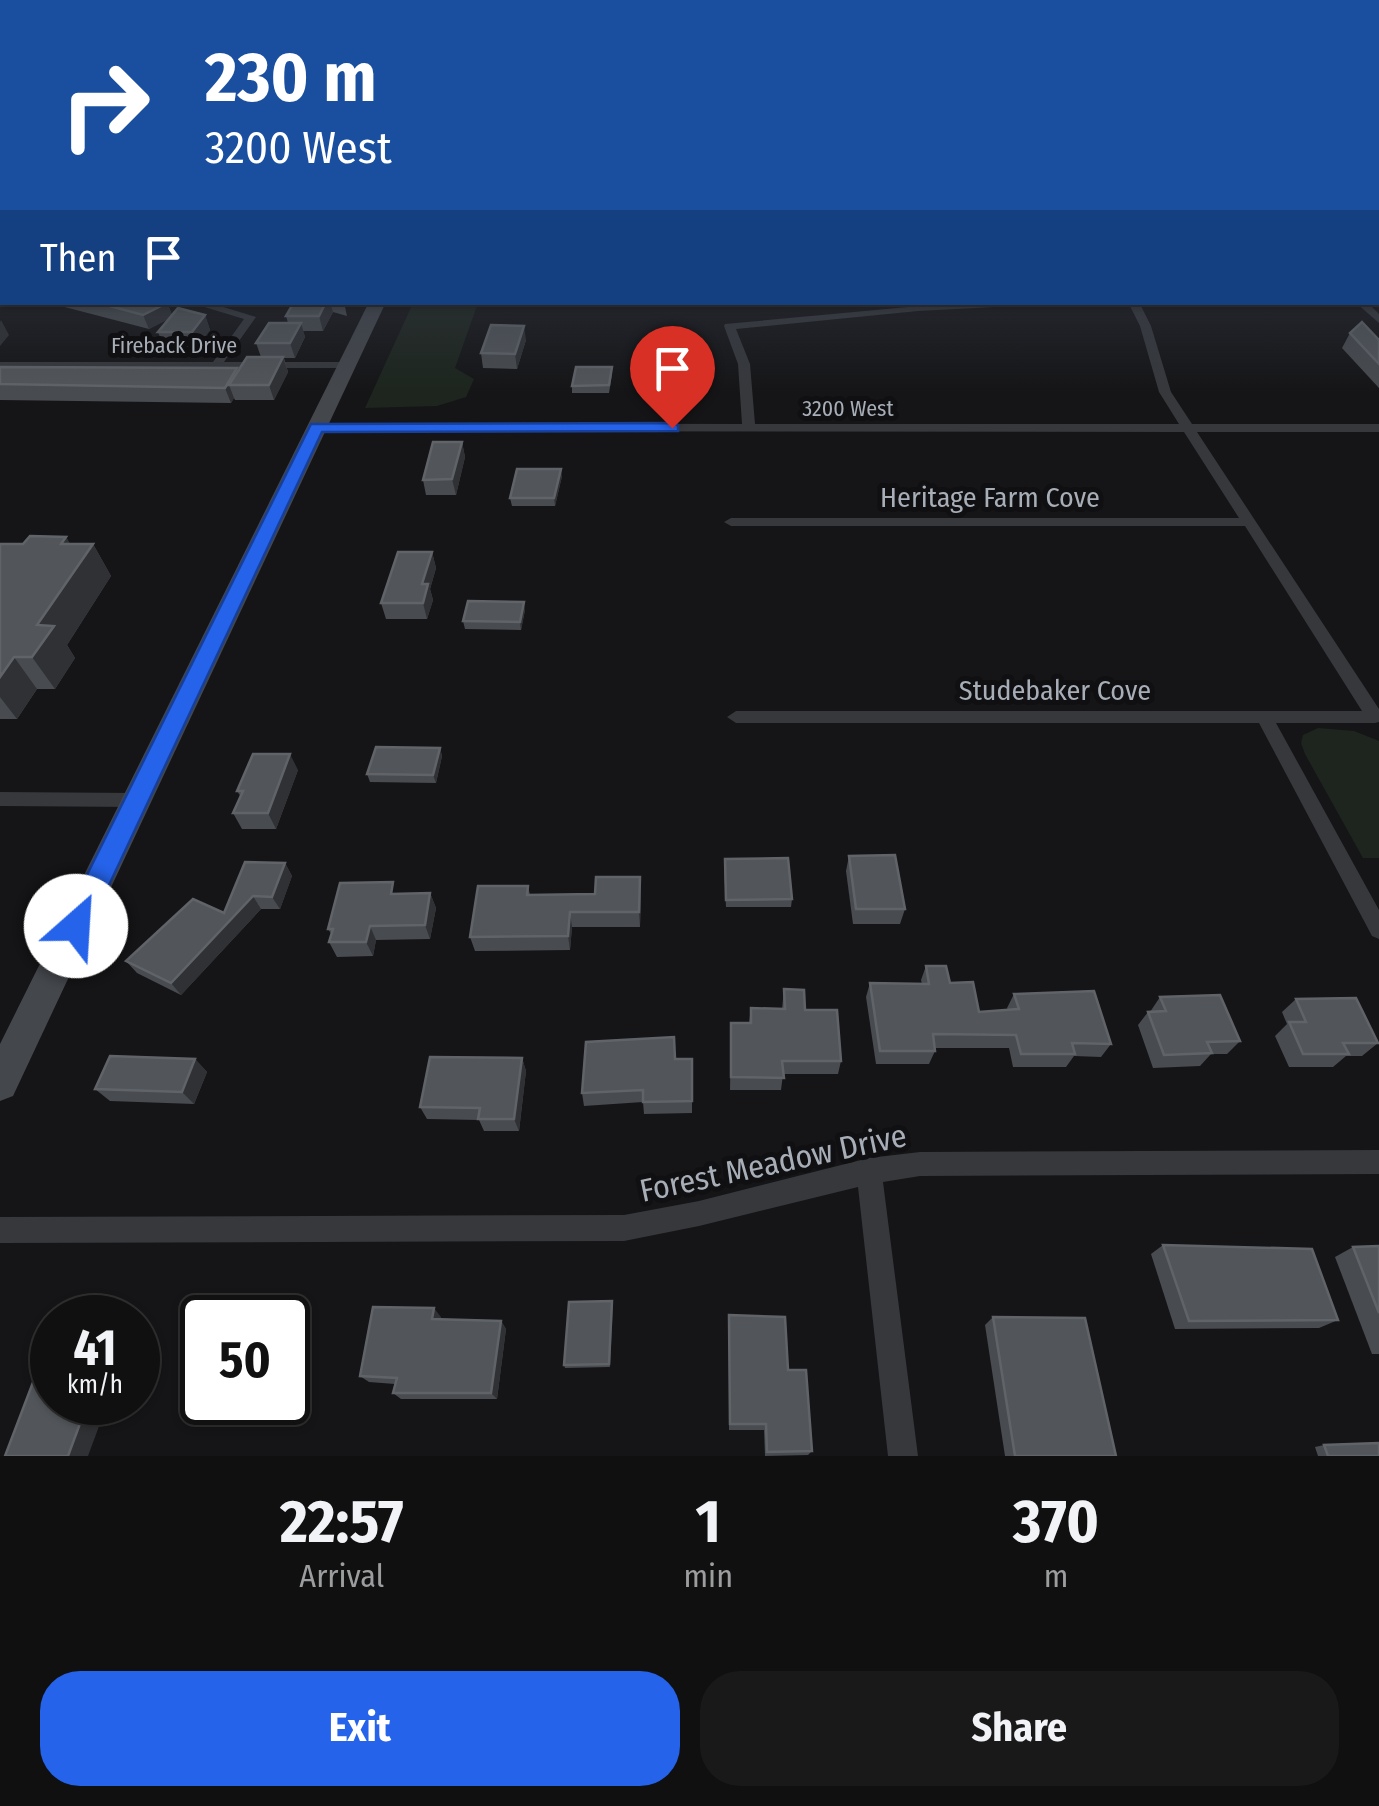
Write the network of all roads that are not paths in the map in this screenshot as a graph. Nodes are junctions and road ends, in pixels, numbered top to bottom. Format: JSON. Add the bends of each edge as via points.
{"nodes":[{"id":1,"x":204,"y":305,"type":"edge"},
{"id":2,"x":377,"y":305,"type":"edge"},
{"id":3,"x":975,"y":305,"type":"edge"},
{"id":4,"x":1135,"y":305,"type":"edge"},
{"id":5,"x":216,"y":365,"type":"junction"},
{"id":6,"x":347,"y":365,"type":"junction"},
{"id":7,"x":0,"y":366,"type":"edge"},
{"id":8,"x":316,"y":427,"type":"junction"},
{"id":9,"x":749,"y":428,"type":"junction"},
{"id":10,"x":1379,"y":428,"type":"edge"},
{"id":11,"x":1190,"y":429,"type":"junction"},
{"id":12,"x":731,"y":522,"type":"dead end"},
{"id":13,"x":1250,"y":522,"type":"junction"},
{"id":14,"x":736,"y":717,"type":"dead end"},
{"id":15,"x":1264,"y":717,"type":"junction"},
{"id":16,"x":0,"y":799,"type":"edge"},
{"id":17,"x":136,"y":800,"type":"junction"},
{"id":18,"x":1379,"y":930,"type":"edge"},
{"id":19,"x":0,"y":1083,"type":"edge"},
{"id":20,"x":1379,"y":1162,"type":"edge"},
{"id":21,"x":869,"y":1170,"type":"junction"},
{"id":22,"x":0,"y":1230,"type":"edge"},
{"id":23,"x":902,"y":1456,"type":"edge"}],
"edges":[{"from":1,"to":5,"type":"street","via":[[250,317]]},
{"from":2,"to":6,"type":"main road"},
{"from":3,"to":9,"type":"street","via":[[729,326],[744,364]]},
{"from":4,"to":11,"type":"street","via":[[1150,330],[1158,378]]},
{"from":5,"to":6,"type":"street","name":"Fireback Drive"},
{"from":5,"to":7,"type":"street","name":"Fireback Drive"},
{"from":6,"to":8,"type":"main road"},
{"from":8,"to":9,"type":"street","name":"3200 West"},
{"from":8,"to":17,"type":"main road"},
{"from":9,"to":11,"type":"street","name":"3200 West"},
{"from":10,"to":11,"type":"street","name":"3200 West"},
{"from":11,"to":13,"type":"street"},
{"from":12,"to":13,"type":"street","name":"Heritage Farm Cove"},
{"from":13,"to":15,"type":"street","name":"Studebaker Cove","via":[[1375,717]]},
{"from":14,"to":15,"type":"street","name":"Studebaker Cove"},
{"from":15,"to":18,"type":"street"},
{"from":16,"to":17,"type":"street"},
{"from":17,"to":19,"type":"main road"},
{"from":20,"to":21,"type":"street","name":"Forest Meadow Drive","via":[[978,1160]]},
{"from":21,"to":22,"type":"street","name":"Forest Meadow Drive","via":[[694,1217],[624,1228]]},
{"from":21,"to":23,"type":"street"}]}
